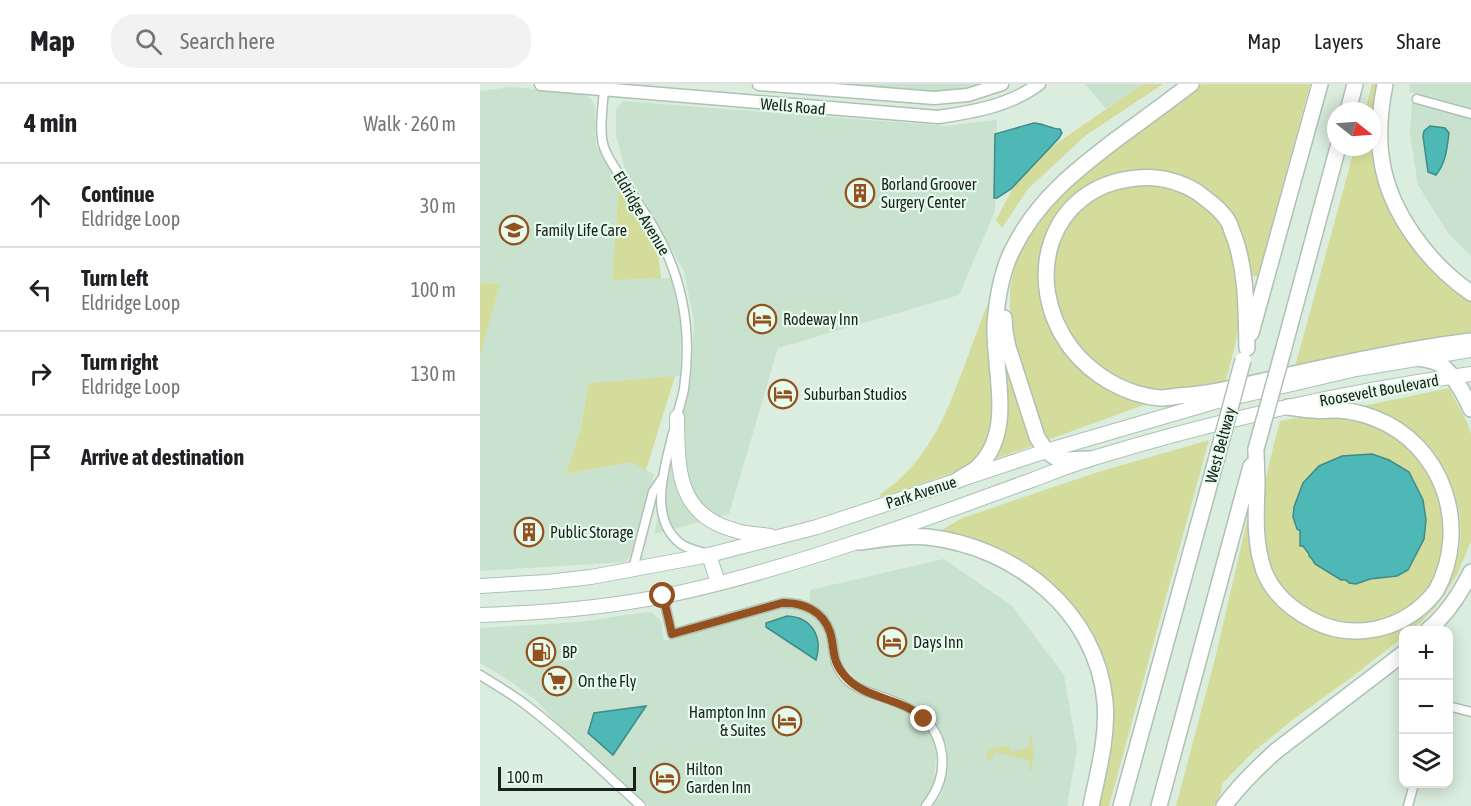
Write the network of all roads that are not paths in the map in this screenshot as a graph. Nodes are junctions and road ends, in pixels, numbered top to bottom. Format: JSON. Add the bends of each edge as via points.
{"nodes":[{"id":1,"x":541,"y":84,"type":"edge"},
{"id":2,"x":759,"y":84,"type":"edge"},
{"id":3,"x":1002,"y":84,"type":"edge"},
{"id":4,"x":1039,"y":84,"type":"edge"},
{"id":5,"x":1191,"y":84,"type":"edge"},
{"id":6,"x":1320,"y":84,"type":"edge"},
{"id":7,"x":1355,"y":84,"type":"edge"},
{"id":8,"x":1385,"y":84,"type":"edge"},
{"id":9,"x":604,"y":89,"type":"junction"},
{"id":10,"x":1417,"y":99,"type":"dead end"},
{"id":11,"x":1350,"y":102,"type":"edge"},
{"id":12,"x":1471,"y":114,"type":"edge"},
{"id":13,"x":1336,"y":156,"type":"edge"},
{"id":14,"x":1012,"y":250,"type":"junction"},
{"id":15,"x":1471,"y":292,"type":"edge"},
{"id":16,"x":1471,"y":340,"type":"edge"},
{"id":17,"x":1471,"y":350,"type":"edge"},
{"id":18,"x":1245,"y":354,"type":"junction"},
{"id":19,"x":1416,"y":358,"type":"junction"},
{"id":20,"x":1356,"y":369,"type":"joint"},
{"id":21,"x":1471,"y":374,"type":"edge"},
{"id":22,"x":1452,"y":377,"type":"junction"},
{"id":23,"x":1288,"y":407,"type":"junction"},
{"id":24,"x":1471,"y":409,"type":"edge"},
{"id":25,"x":677,"y":417,"type":"junction"},
{"id":26,"x":1256,"y":449,"type":"junction"},
{"id":27,"x":1046,"y":451,"type":"junction"},
{"id":28,"x":1089,"y":459,"type":"junction"},
{"id":29,"x":661,"y":479,"type":"junction"},
{"id":30,"x":958,"y":480,"type":"junction"},
{"id":31,"x":776,"y":537,"type":"junction"},
{"id":32,"x":860,"y":542,"type":"junction"},
{"id":33,"x":709,"y":555,"type":"junction"},
{"id":34,"x":633,"y":569,"type":"junction"},
{"id":35,"x":1471,"y":572,"type":"edge"},
{"id":36,"x":718,"y":583,"type":"junction"},
{"id":37,"x":480,"y":586,"type":"edge"},
{"id":38,"x":663,"y":596,"type":"junction"},
{"id":39,"x":480,"y":615,"type":"edge"},
{"id":40,"x":1433,"y":626,"type":"edge"},
{"id":41,"x":1399,"y":657,"type":"edge"},
{"id":42,"x":480,"y":675,"type":"edge"},
{"id":43,"x":1453,"y":707,"type":"edge"},
{"id":44,"x":1471,"y":712,"type":"edge"},
{"id":45,"x":1413,"y":788,"type":"edge"},
{"id":46,"x":641,"y":806,"type":"edge"},
{"id":47,"x":926,"y":806,"type":"edge"},
{"id":48,"x":1091,"y":806,"type":"edge"},
{"id":49,"x":1121,"y":806,"type":"edge"},
{"id":50,"x":1159,"y":806,"type":"edge"},
{"id":51,"x":1224,"y":806,"type":"edge"},
{"id":52,"x":1408,"y":806,"type":"edge"}],
"edges":[{"from":1,"to":9,"type":"main road","name":"Wells Road"},
{"from":2,"to":3,"type":"main road","name":"Wells Road","via":[[934,98],[968,95]]},
{"from":4,"to":9,"type":"main road","name":"Wells Road","via":[[1012,100],[974,112],[938,117]]},
{"from":5,"to":14,"type":"highway","via":[[1061,183],[1033,216]]},
{"from":6,"to":18,"type":"highway","name":"West Beltway"},
{"from":7,"to":11,"type":"highway"},
{"from":8,"to":15,"type":"highway","via":[[1379,137],[1387,182],[1398,209],[1424,250]]},
{"from":9,"to":25,"type":"street","name":"Eldridge Avenue","via":[[601,130],[607,155],[656,230],[673,266],[686,314],[684,390]]},
{"from":10,"to":12,"type":"street"},
{"from":13,"to":26,"type":"highway","bridge":true},
{"from":14,"to":27,"type":"highway","via":[[1005,288],[1005,332],[1037,437]]},
{"from":14,"to":30,"type":"highway","via":[[999,288],[995,325],[1000,422],[980,465]]},
{"from":16,"to":18,"type":"highway","via":[[1202,394],[1159,398],[1137,393],[1119,387],[1088,366],[1077,356],[1053,317],[1048,303],[1046,257],[1063,218],[1100,187],[1123,179],[1152,176],[1186,185],[1212,202],[1229,223],[1240,252],[1245,287]]},
{"from":17,"to":19,"type":"highway","name":"Roosevelt Boulevard"},
{"from":18,"to":49,"type":"highway","name":"West Beltway","bridge":true},
{"from":19,"to":20,"type":"highway","name":"Roosevelt Boulevard"},
{"from":19,"to":22,"type":"highway","via":[[1439,364]]},
{"from":20,"to":27,"type":"highway","name":"Park Avenue","via":[[1214,402]]},
{"from":21,"to":22,"type":"highway","name":"Roosevelt Boulevard"},
{"from":22,"to":23,"type":"highway","name":"Roosevelt Boulevard"},
{"from":22,"to":24,"type":"highway"},
{"from":23,"to":26,"type":"highway","via":[[1342,410],[1372,417],[1405,434],[1431,459],[1449,488],[1455,512],[1455,550],[1444,580],[1408,616],[1369,630],[1332,628],[1301,614],[1278,595],[1264,572],[1257,544]]},
{"from":23,"to":28,"type":"highway","name":"Roosevelt Boulevard"},
{"from":25,"to":29,"type":"street","name":"Eldridge Avenue"},
{"from":25,"to":31,"type":"highway","via":[[678,464],[690,501],[717,524]]},
{"from":26,"to":50,"type":"highway"},
{"from":27,"to":28,"type":"highway","via":[[1065,460]]},
{"from":27,"to":30,"type":"highway","name":"Park Avenue"},
{"from":28,"to":32,"type":"highway","name":"Park Avenue"},
{"from":29,"to":33,"type":"street","name":"Eldridge Avenue","via":[[661,506],[674,537]]},
{"from":29,"to":34,"type":"street","name":"Eldridge Avenue","via":[[653,492]]},
{"from":30,"to":31,"type":"highway","name":"Park Avenue"},
{"from":31,"to":33,"type":"highway","name":"Park Avenue"},
{"from":32,"to":36,"type":"highway","name":"Park Avenue"},
{"from":32,"to":48,"type":"highway","via":[[927,537],[961,543],[1010,562],[1041,584],[1065,609],[1094,656],[1103,685],[1106,727]]},
{"from":33,"to":34,"type":"highway","name":"Park Avenue"},
{"from":33,"to":36,"type":"highway"},
{"from":34,"to":37,"type":"highway","name":"Park Avenue","via":[[547,582]]},
{"from":35,"to":40,"type":"highway","via":[[1457,598]]},
{"from":36,"to":38,"type":"highway","name":"Park Avenue"},
{"from":38,"to":39,"type":"highway","name":"Park Avenue","via":[[524,614]]},
{"from":38,"to":47,"type":"street","via":[[672,634],[782,603],[799,603],[813,610],[827,626],[834,657],[848,681],[909,708],[936,732],[942,774]]},
{"from":41,"to":51,"type":"highway","via":[[1276,751]]},
{"from":42,"to":46,"type":"street","via":[[528,706]]},
{"from":43,"to":44,"type":"street"},
{"from":45,"to":52,"type":"street"}]}
